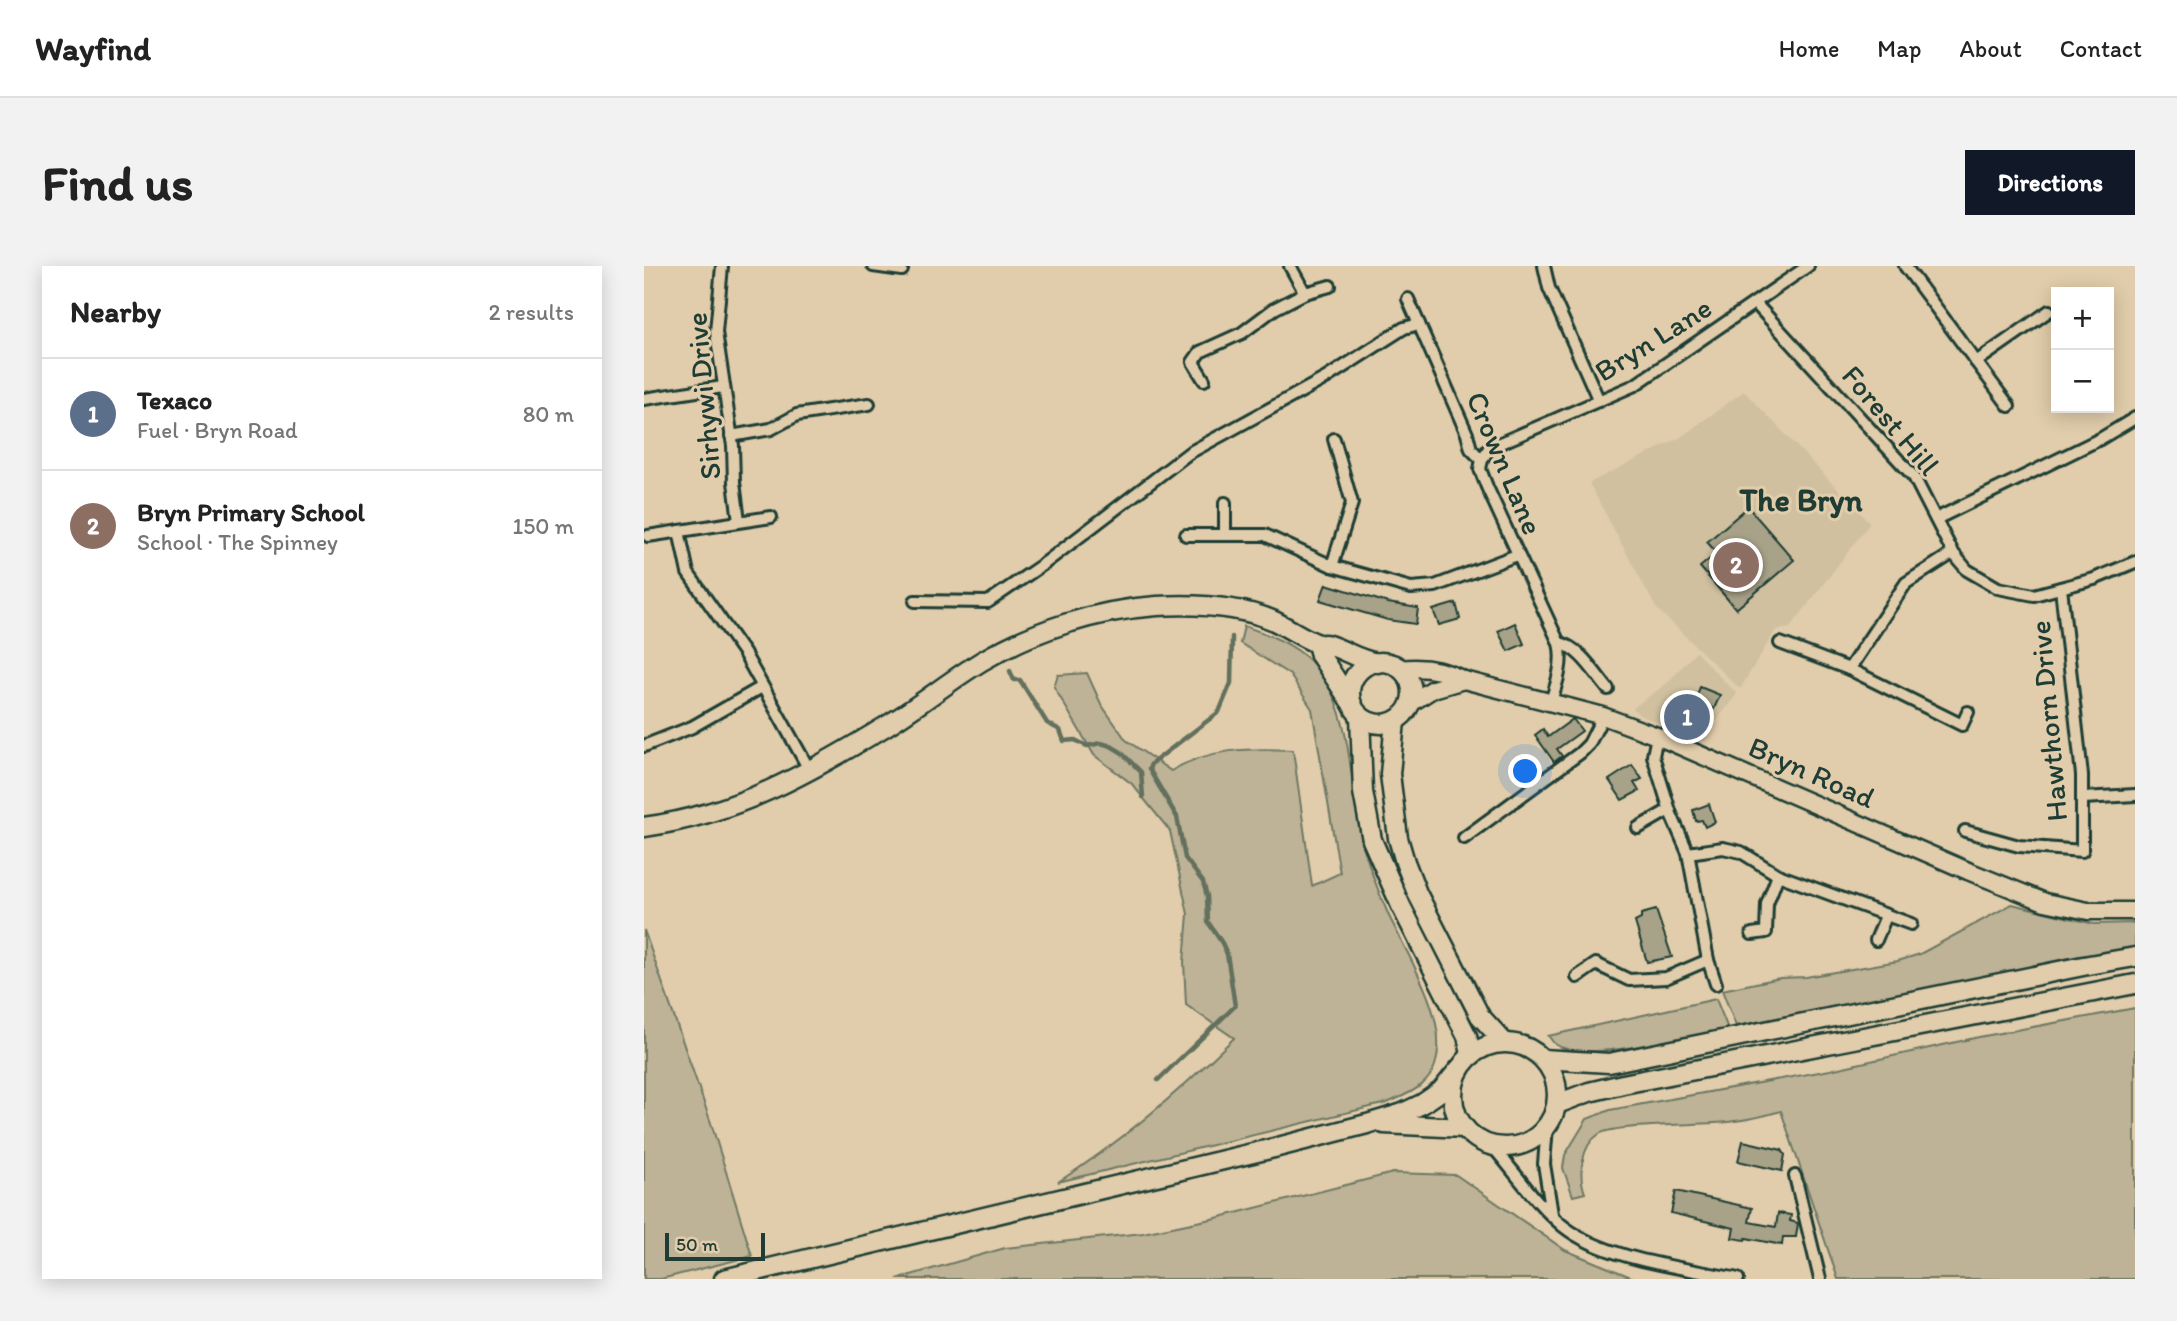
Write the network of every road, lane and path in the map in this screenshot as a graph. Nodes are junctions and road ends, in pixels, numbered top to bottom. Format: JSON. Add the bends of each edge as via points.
{"nodes":[{"id":1,"x":722,"y":266,"type":"edge"},
{"id":2,"x":873,"y":266,"type":"edge"},
{"id":3,"x":1290,"y":266,"type":"edge"},
{"id":4,"x":1544,"y":266,"type":"edge"},
{"id":5,"x":1808,"y":266,"type":"edge"},
{"id":6,"x":1905,"y":266,"type":"edge"},
{"id":7,"x":902,"y":270,"type":"dead end"},
{"id":8,"x":1330,"y":286,"type":"dead end"},
{"id":9,"x":1305,"y":293,"type":"junction"},
{"id":10,"x":1408,"y":299,"type":"dead end"},
{"id":11,"x":1755,"y":303,"type":"junction"},
{"id":12,"x":2049,"y":311,"type":"dead end"},
{"id":13,"x":1419,"y":324,"type":"junction"},
{"id":14,"x":1976,"y":362,"type":"junction"},
{"id":15,"x":1204,"y":380,"type":"dead end"},
{"id":16,"x":723,"y":387,"type":"junction"},
{"id":17,"x":644,"y":399,"type":"edge"},
{"id":18,"x":1599,"y":401,"type":"junction"},
{"id":19,"x":869,"y":404,"type":"dead end"},
{"id":20,"x":2009,"y":406,"type":"dead end"},
{"id":21,"x":2135,"y":418,"type":"edge"},
{"id":22,"x":731,"y":436,"type":"junction"},
{"id":23,"x":1334,"y":439,"type":"dead end"},
{"id":24,"x":1482,"y":460,"type":"junction"},
{"id":25,"x":1224,"y":503,"type":"dead end"},
{"id":26,"x":771,"y":517,"type":"dead end"},
{"id":27,"x":1936,"y":519,"type":"junction"},
{"id":28,"x":739,"y":521,"type":"junction"},
{"id":29,"x":679,"y":531,"type":"junction"},
{"id":30,"x":1186,"y":535,"type":"dead end"},
{"id":31,"x":1224,"y":535,"type":"junction"},
{"id":32,"x":648,"y":536,"type":"dead end"},
{"id":33,"x":1953,"y":553,"type":"junction"},
{"id":34,"x":1517,"y":555,"type":"junction"},
{"id":35,"x":2135,"y":562,"type":"edge"},
{"id":36,"x":1332,"y":566,"type":"junction"},
{"id":37,"x":2061,"y":588,"type":"junction"},
{"id":38,"x":915,"y":601,"type":"dead end"},
{"id":39,"x":1559,"y":643,"type":"junction"},
{"id":40,"x":1780,"y":643,"type":"dead end"},
{"id":41,"x":1317,"y":644,"type":"junction"},
{"id":42,"x":1378,"y":663,"type":"junction"},
{"id":43,"x":1400,"y":669,"type":"junction"},
{"id":44,"x":1849,"y":669,"type":"junction"},
{"id":45,"x":1464,"y":680,"type":"junction"},
{"id":46,"x":762,"y":687,"type":"junction"},
{"id":47,"x":1608,"y":689,"type":"dead end"},
{"id":48,"x":1551,"y":701,"type":"junction"},
{"id":49,"x":1411,"y":703,"type":"junction"},
{"id":50,"x":1357,"y":712,"type":"junction"},
{"id":51,"x":1968,"y":712,"type":"dead end"},
{"id":52,"x":1603,"y":716,"type":"junction"},
{"id":53,"x":1395,"y":721,"type":"junction"},
{"id":54,"x":1657,"y":736,"type":"junction"},
{"id":55,"x":644,"y":746,"type":"edge"},
{"id":56,"x":810,"y":771,"type":"junction"},
{"id":57,"x":2135,"y":795,"type":"edge"},
{"id":58,"x":2083,"y":798,"type":"junction"},
{"id":59,"x":1669,"y":810,"type":"junction"},
{"id":60,"x":644,"y":827,"type":"edge"},
{"id":61,"x":1638,"y":828,"type":"dead end"},
{"id":62,"x":1965,"y":831,"type":"dead end"},
{"id":63,"x":1464,"y":838,"type":"dead end"},
{"id":64,"x":1688,"y":853,"type":"junction"},
{"id":65,"x":1778,"y":875,"type":"junction"},
{"id":66,"x":2135,"y":911,"type":"edge"},
{"id":67,"x":1886,"y":916,"type":"junction"},
{"id":68,"x":1911,"y":924,"type":"dead end"},
{"id":69,"x":1752,"y":934,"type":"dead end"},
{"id":70,"x":1876,"y":940,"type":"dead end"},
{"id":71,"x":2135,"y":957,"type":"edge"},
{"id":72,"x":1708,"y":960,"type":"junction"},
{"id":73,"x":1577,"y":977,"type":"dead end"},
{"id":74,"x":1716,"y":984,"type":"dead end"},
{"id":75,"x":2135,"y":984,"type":"edge"},
{"id":76,"x":1504,"y":1042,"type":"junction"},
{"id":77,"x":1471,"y":1054,"type":"junction"},
{"id":78,"x":1543,"y":1059,"type":"junction"},
{"id":79,"x":1458,"y":1069,"type":"junction"},
{"id":80,"x":1557,"y":1104,"type":"junction"},
{"id":81,"x":1367,"y":1124,"type":"junction"},
{"id":82,"x":1547,"y":1126,"type":"junction"},
{"id":83,"x":1464,"y":1128,"type":"junction"},
{"id":84,"x":1492,"y":1146,"type":"junction"},
{"id":85,"x":1795,"y":1176,"type":"dead end"},
{"id":86,"x":1552,"y":1217,"type":"junction"},
{"id":87,"x":724,"y":1279,"type":"edge"},
{"id":88,"x":1738,"y":1279,"type":"edge"},
{"id":89,"x":1820,"y":1279,"type":"edge"}],
"edges":[{"from":1,"to":16,"type":"street","name":"Sirhywi Drive","via":[[716,332]]},
{"from":2,"to":7,"type":"street"},
{"from":3,"to":9,"type":"street"},
{"from":4,"to":18,"type":"street","via":[[1549,288]]},
{"from":5,"to":11,"type":"street","name":"Bryn Lane"},
{"from":6,"to":14,"type":"street"},
{"from":8,"to":9,"type":"street"},
{"from":9,"to":15,"type":"street","via":[[1242,333],[1200,352],[1193,362]]},
{"from":10,"to":13,"type":"street","name":"Crown Lane"},
{"from":11,"to":18,"type":"street","name":"Bryn Lane","via":[[1635,385]]},
{"from":11,"to":27,"type":"street","name":"Forest Hill","via":[[1914,477]]},
{"from":12,"to":14,"type":"street"},
{"from":13,"to":24,"type":"street","name":"Crown Lane","via":[[1471,449]]},
{"from":13,"to":38,"type":"street","via":[[1404,328],[1326,378],[1189,453],[988,602]]},
{"from":14,"to":20,"type":"street"},
{"from":16,"to":17,"type":"street"},
{"from":16,"to":22,"type":"street","name":"Sirhywi Drive"},
{"from":18,"to":24,"type":"street","name":"Bryn Lane","via":[[1489,448]]},
{"from":19,"to":22,"type":"street","via":[[797,415],[771,429]]},
{"from":21,"to":27,"type":"street"},
{"from":22,"to":28,"type":"street","name":"Sirhywi Drive"},
{"from":23,"to":36,"type":"street","via":[[1352,503]]},
{"from":24,"to":34,"type":"street","name":"Crown Lane","via":[[1480,469]]},
{"from":25,"to":31,"type":"street"},
{"from":26,"to":28,"type":"street"},
{"from":27,"to":33,"type":"street","name":"Forest Hill"},
{"from":28,"to":29,"type":"street"},
{"from":29,"to":32,"type":"street"},
{"from":29,"to":46,"type":"street","via":[[688,573]]},
{"from":30,"to":31,"type":"street"},
{"from":31,"to":36,"type":"street","via":[[1265,535]]},
{"from":33,"to":37,"type":"street","name":"Forest Hill","via":[[1967,570],[1998,588],[2034,595]]},
{"from":33,"to":44,"type":"street","via":[[1906,583]]},
{"from":34,"to":36,"type":"street","via":[[1424,588]]},
{"from":34,"to":39,"type":"street","name":"Crown Lane"},
{"from":35,"to":37,"type":"street","name":"Forest Hill"},
{"from":37,"to":58,"type":"street","name":"Hawthorn Drive"},
{"from":39,"to":47,"type":"street","name":"Crown Lane","via":[[1576,652]]},
{"from":39,"to":48,"type":"street","name":"Crown Lane","via":[[1560,666]]},
{"from":40,"to":44,"type":"street"},
{"from":41,"to":42,"type":"main road"},
{"from":41,"to":50,"type":"main road"},
{"from":41,"to":56,"type":"main road","via":[[1269,619],[1234,610],[1157,606],[1083,620],[1026,638],[983,660],[887,726]]},
{"from":42,"to":43,"type":"main road"},
{"from":42,"to":50,"type":"main road","via":[[1354,679],[1350,697]]},
{"from":43,"to":45,"type":"street","name":"Bryn Road","via":[[1428,668]]},
{"from":43,"to":49,"type":"main road","via":[[1409,680]]},
{"from":44,"to":51,"type":"street","via":[[1962,725]]},
{"from":45,"to":48,"type":"street","name":"Bryn Road"},
{"from":45,"to":49,"type":"street","via":[[1433,689]]},
{"from":46,"to":55,"type":"street","via":[[692,727]]},
{"from":46,"to":56,"type":"street"},
{"from":48,"to":52,"type":"street","name":"Bryn Road"},
{"from":49,"to":53,"type":"main road"},
{"from":50,"to":53,"type":"main road","via":[[1375,724]]},
{"from":50,"to":77,"type":"main road","via":[[1363,792],[1373,841],[1467,1036]]},
{"from":52,"to":54,"type":"street","name":"Bryn Road"},
{"from":52,"to":63,"type":"street","via":[[1580,753]]},
{"from":53,"to":76,"type":"main road","via":[[1390,774],[1405,862],[1480,1016]]},
{"from":54,"to":59,"type":"street","via":[[1653,756]]},
{"from":54,"to":66,"type":"street","name":"Bryn Road","via":[[2045,902],[2088,911]]},
{"from":56,"to":60,"type":"main road","via":[[733,807]]},
{"from":57,"to":58,"type":"street"},
{"from":58,"to":62,"type":"street","name":"Hawthorn Drive","via":[[2082,850],[2019,846]]},
{"from":59,"to":61,"type":"street"},
{"from":59,"to":64,"type":"street"},
{"from":64,"to":65,"type":"street","via":[[1723,848],[1741,852]]},
{"from":64,"to":72,"type":"street"},
{"from":65,"to":67,"type":"street"},
{"from":65,"to":69,"type":"street","via":[[1767,904],[1766,932]]},
{"from":67,"to":68,"type":"street"},
{"from":67,"to":70,"type":"street"},
{"from":71,"to":78,"type":"main road","via":[[1609,1063]]},
{"from":72,"to":73,"type":"street","via":[[1667,978],[1629,980],[1596,964]]},
{"from":72,"to":74,"type":"street"},
{"from":75,"to":80,"type":"main road","via":[[1623,1084]]},
{"from":76,"to":77,"type":"main road"},
{"from":76,"to":78,"type":"main road","via":[[1518,1044]]},
{"from":77,"to":79,"type":"main road"},
{"from":78,"to":80,"type":"main road","via":[[1557,1088]]},
{"from":79,"to":81,"type":"main road","via":[[1441,1091],[1422,1104]]},
{"from":79,"to":83,"type":"main road","via":[[1452,1099]]},
{"from":80,"to":82,"type":"main road"},
{"from":81,"to":83,"type":"main road"},
{"from":81,"to":87,"type":"main road"},
{"from":82,"to":84,"type":"main road","via":[[1522,1144]]},
{"from":82,"to":86,"type":"street","via":[[1544,1164]]},
{"from":83,"to":84,"type":"main road"},
{"from":84,"to":86,"type":"street"},
{"from":85,"to":89,"type":"street"},
{"from":86,"to":88,"type":"street","via":[[1602,1250]]}]}
